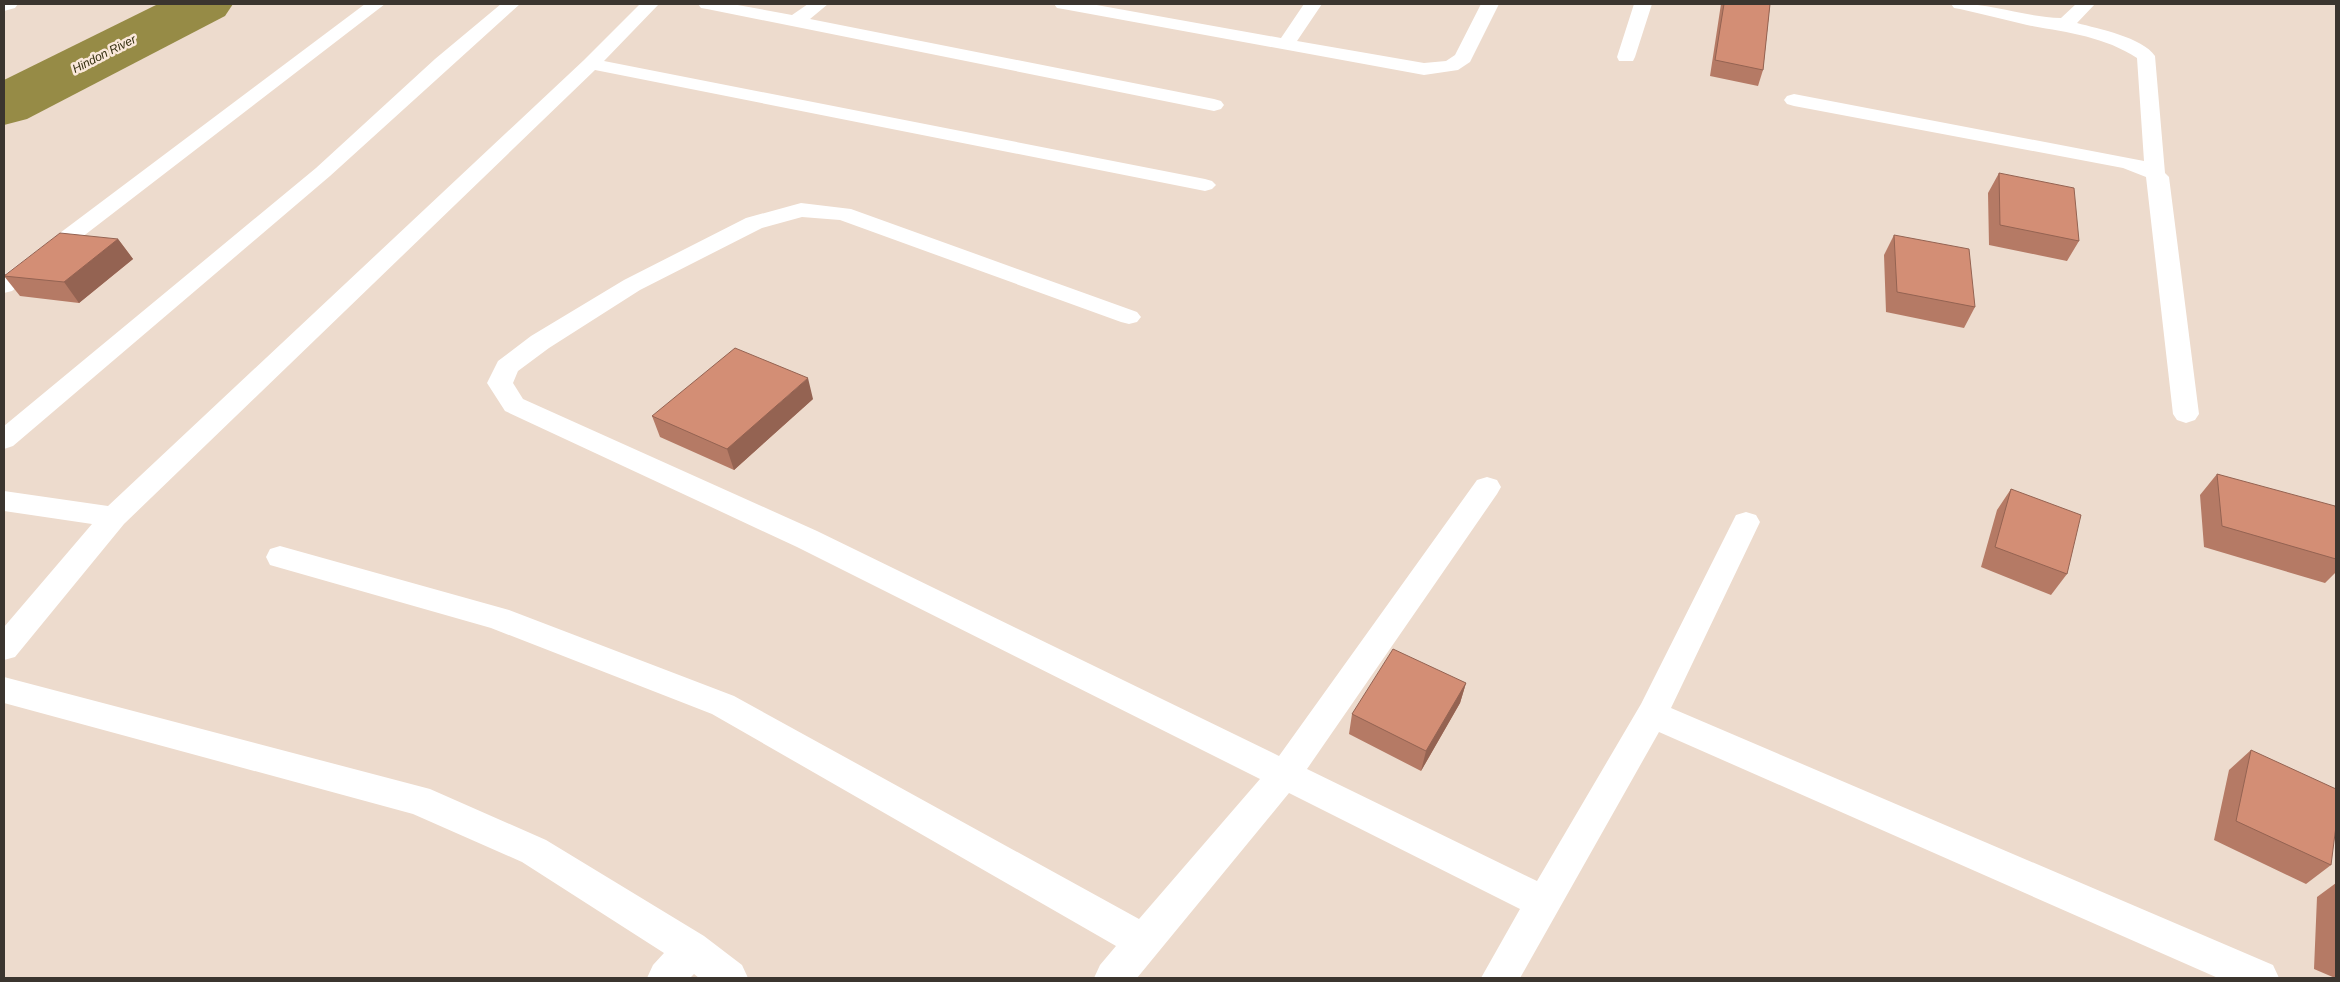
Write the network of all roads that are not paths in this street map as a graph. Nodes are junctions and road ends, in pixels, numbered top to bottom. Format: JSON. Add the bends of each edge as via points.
{"nodes":[{"id":1,"x":9,"y":4,"type":"edge"},
{"id":2,"x":376,"y":4,"type":"edge"},
{"id":3,"x":511,"y":4,"type":"edge"},
{"id":4,"x":650,"y":4,"type":"edge"},
{"id":5,"x":707,"y":4,"type":"edge"},
{"id":6,"x":819,"y":4,"type":"edge"},
{"id":7,"x":1063,"y":4,"type":"edge"},
{"id":8,"x":1313,"y":4,"type":"edge"},
{"id":9,"x":1490,"y":4,"type":"edge"},
{"id":10,"x":1643,"y":4,"type":"edge"},
{"id":11,"x":1960,"y":4,"type":"edge"},
{"id":12,"x":2086,"y":4,"type":"edge"},
{"id":13,"x":4,"y":6,"type":"edge"},
{"id":14,"x":1134,"y":10,"type":"edge"},
{"id":15,"x":794,"y":22,"type":"junction"},
{"id":16,"x":2055,"y":23,"type":"junction"},
{"id":17,"x":1286,"y":44,"type":"junction"},
{"id":18,"x":1626,"y":57,"type":"dead end"},
{"id":19,"x":591,"y":64,"type":"junction"},
{"id":20,"x":1794,"y":100,"type":"dead end"},
{"id":21,"x":1214,"y":105,"type":"dead end"},
{"id":22,"x":2155,"y":173,"type":"junction"},
{"id":23,"x":1204,"y":185,"type":"dead end"},
{"id":24,"x":4,"y":286,"type":"edge"},
{"id":25,"x":1129,"y":317,"type":"dead end"},
{"id":26,"x":2186,"y":414,"type":"dead end"},
{"id":27,"x":4,"y":440,"type":"edge"},
{"id":28,"x":1487,"y":487,"type":"dead end"},
{"id":29,"x":4,"y":501,"type":"edge"},
{"id":30,"x":114,"y":517,"type":"junction"},
{"id":31,"x":1746,"y":522,"type":"dead end"},
{"id":32,"x":280,"y":557,"type":"dead end"},
{"id":33,"x":4,"y":648,"type":"edge"},
{"id":34,"x":4,"y":690,"type":"edge"},
{"id":35,"x":1652,"y":714,"type":"junction"},
{"id":36,"x":1284,"y":775,"type":"junction"},
{"id":37,"x":1543,"y":902,"type":"junction"},
{"id":38,"x":1145,"y":942,"type":"junction"},
{"id":39,"x":691,"y":949,"type":"junction"},
{"id":40,"x":666,"y":978,"type":"edge"},
{"id":41,"x":729,"y":978,"type":"edge"},
{"id":42,"x":1112,"y":978,"type":"edge"},
{"id":43,"x":1500,"y":978,"type":"edge"},
{"id":44,"x":2260,"y":978,"type":"edge"}],
"edges":[{"from":1,"to":13,"type":"street"},
{"from":2,"to":24,"type":"street"},
{"from":3,"to":27,"type":"street","via":[[442,62],[323,172]]},
{"from":4,"to":19,"type":"street"},
{"from":5,"to":15,"type":"street"},
{"from":6,"to":15,"type":"street"},
{"from":7,"to":14,"type":"street"},
{"from":8,"to":17,"type":"street"},
{"from":9,"to":17,"type":"street","via":[[1463,58],[1451,66],[1424,68]]},
{"from":10,"to":18,"type":"street"},
{"from":11,"to":16,"type":"street"},
{"from":12,"to":16,"type":"street","via":[[2069,21]]},
{"from":14,"to":17,"type":"street"},
{"from":15,"to":21,"type":"street"},
{"from":16,"to":22,"type":"street","via":[[2118,41],[2146,56]]},
{"from":19,"to":23,"type":"street"},
{"from":19,"to":30,"type":"street"},
{"from":20,"to":22,"type":"street","via":[[2101,158]]},
{"from":22,"to":26,"type":"street"},
{"from":25,"to":36,"type":"street","via":[[843,214],[801,210],[754,223],[632,285],[540,342],[507,367],[500,382],[514,405],[807,539]]},
{"from":28,"to":36,"type":"street"},
{"from":29,"to":30,"type":"street"},
{"from":30,"to":33,"type":"street"},
{"from":31,"to":35,"type":"street"},
{"from":32,"to":38,"type":"street","via":[[498,618],[723,706]]},
{"from":34,"to":39,"type":"street","via":[[418,800],[534,851]]},
{"from":35,"to":37,"type":"street"},
{"from":35,"to":44,"type":"street"},
{"from":36,"to":37,"type":"street"},
{"from":36,"to":38,"type":"street"},
{"from":37,"to":43,"type":"street"},
{"from":38,"to":42,"type":"street"},
{"from":39,"to":40,"type":"street"},
{"from":39,"to":41,"type":"street"}]}
